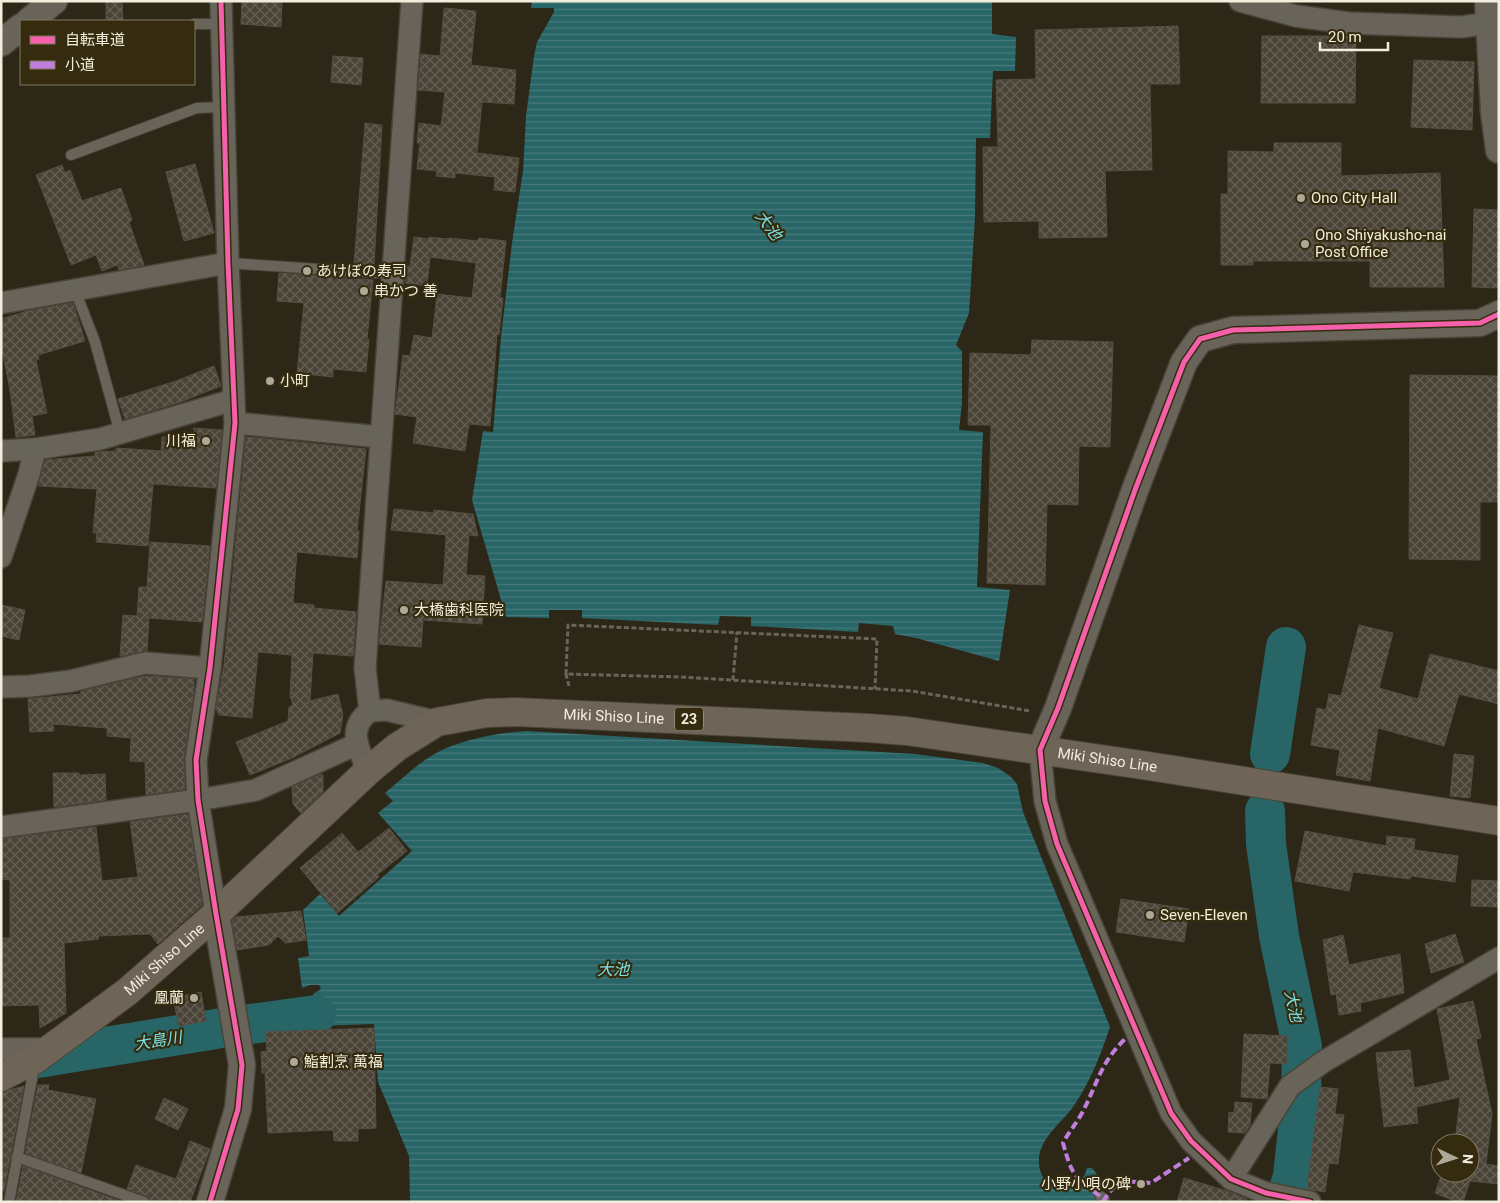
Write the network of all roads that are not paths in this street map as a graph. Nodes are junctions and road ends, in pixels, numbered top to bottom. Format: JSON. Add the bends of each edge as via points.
{"nodes":[{"id":1,"x":54,"y":1,"type":"edge"},
{"id":2,"x":221,"y":1,"type":"edge"},
{"id":3,"x":412,"y":1,"type":"edge"},
{"id":4,"x":1240,"y":1,"type":"edge"},
{"id":5,"x":1489,"y":12,"type":"edge"},
{"id":6,"x":30,"y":20,"type":"edge"},
{"id":7,"x":195,"y":24,"type":"edge"},
{"id":8,"x":220,"y":24,"type":"junction"},
{"id":9,"x":20,"y":28,"type":"edge"},
{"id":10,"x":1,"y":43,"type":"edge"},
{"id":11,"x":223,"y":107,"type":"junction"},
{"id":12,"x":1499,"y":150,"type":"edge"},
{"id":13,"x":71,"y":155,"type":"dead end"},
{"id":14,"x":228,"y":264,"type":"junction"},
{"id":15,"x":393,"y":274,"type":"junction"},
{"id":16,"x":75,"y":290,"type":"junction"},
{"id":17,"x":1,"y":303,"type":"edge"},
{"id":18,"x":1499,"y":314,"type":"edge"},
{"id":19,"x":233,"y":400,"type":"junction"},
{"id":20,"x":236,"y":422,"type":"junction"},
{"id":21,"x":120,"y":434,"type":"junction"},
{"id":22,"x":381,"y":437,"type":"junction"},
{"id":23,"x":35,"y":449,"type":"junction"},
{"id":24,"x":1,"y":451,"type":"edge"},
{"id":25,"x":1,"y":557,"type":"edge"},
{"id":26,"x":210,"y":668,"type":"junction"},
{"id":27,"x":1,"y":687,"type":"edge"},
{"id":28,"x":370,"y":711,"type":"junction"},
{"id":29,"x":437,"y":722,"type":"junction"},
{"id":30,"x":357,"y":744,"type":"junction"},
{"id":31,"x":1040,"y":750,"type":"junction"},
{"id":32,"x":368,"y":771,"type":"junction"},
{"id":33,"x":198,"y":800,"type":"junction"},
{"id":34,"x":1499,"y":821,"type":"edge"},
{"id":35,"x":1,"y":827,"type":"edge"},
{"id":36,"x":216,"y":914,"type":"junction"},
{"id":37,"x":1499,"y":958,"type":"edge"},
{"id":38,"x":1,"y":1049,"type":"edge"},
{"id":39,"x":42,"y":1054,"type":"junction"},
{"id":40,"x":1,"y":1077,"type":"edge"},
{"id":41,"x":17,"y":1157,"type":"junction"},
{"id":42,"x":1231,"y":1179,"type":"junction"},
{"id":43,"x":1308,"y":1201,"type":"edge"},
{"id":44,"x":9,"y":1202,"type":"edge"},
{"id":45,"x":144,"y":1202,"type":"edge"},
{"id":46,"x":210,"y":1202,"type":"edge"}],
"edges":[{"from":1,"to":6,"type":"street"},
{"from":2,"to":8,"type":"street"},
{"from":3,"to":15,"type":"street"},
{"from":4,"to":5,"type":"street","via":[[1296,16],[1350,23],[1461,27]]},
{"from":5,"to":12,"type":"street"},
{"from":7,"to":8,"type":"lane"},
{"from":8,"to":11,"type":"street"},
{"from":9,"to":10,"type":"street"},
{"from":11,"to":13,"type":"lane","via":[[197,108]]},
{"from":11,"to":14,"type":"street"},
{"from":14,"to":15,"type":"lane"},
{"from":14,"to":16,"type":"street"},
{"from":14,"to":19,"type":"street"},
{"from":15,"to":22,"type":"street"},
{"from":16,"to":17,"type":"street"},
{"from":16,"to":21,"type":"lane","via":[[94,342]]},
{"from":18,"to":31,"type":"street","via":[[1480,323],[1233,330],[1200,339],[1184,362]]},
{"from":19,"to":20,"type":"street"},
{"from":19,"to":21,"type":"street"},
{"from":20,"to":22,"type":"street"},
{"from":20,"to":26,"type":"street"},
{"from":21,"to":23,"type":"street"},
{"from":22,"to":28,"type":"street","via":[[364,668]]},
{"from":23,"to":24,"type":"street"},
{"from":23,"to":25,"type":"street"},
{"from":26,"to":27,"type":"street","via":[[145,663],[71,681]]},
{"from":26,"to":33,"type":"street","via":[[196,760]]},
{"from":28,"to":29,"type":"street","via":[[387,710]]},
{"from":28,"to":30,"type":"street","via":[[363,717],[356,734]]},
{"from":29,"to":31,"type":"main road","name":"Miki Shiso Line","number":"23","via":[[487,713],[515,712],[618,716],[907,731]]},
{"from":29,"to":32,"type":"main road","name":"Miki Shiso Line","number":"23","via":[[397,747]]},
{"from":30,"to":32,"type":"street"},
{"from":30,"to":33,"type":"street","via":[[256,790]]},
{"from":31,"to":34,"type":"main road","name":"Miki Shiso Line","number":"23"},
{"from":31,"to":42,"type":"street","via":[[1045,801],[1057,844],[1171,1113],[1191,1141]]},
{"from":32,"to":36,"type":"main road","name":"Miki Shiso Line","number":"23"},
{"from":33,"to":35,"type":"street"},
{"from":33,"to":36,"type":"street"},
{"from":36,"to":39,"type":"main road","name":"Miki Shiso Line","number":"23","via":[[127,992]]},
{"from":36,"to":46,"type":"street","via":[[242,1065],[238,1109]]},
{"from":37,"to":42,"type":"street","via":[[1323,1062],[1290,1086]]},
{"from":38,"to":39,"type":"street"},
{"from":39,"to":40,"type":"main road","name":"Miki Shiso Line","number":"23"},
{"from":39,"to":41,"type":"lane"},
{"from":41,"to":44,"type":"lane"},
{"from":41,"to":45,"type":"lane"},
{"from":42,"to":43,"type":"street","via":[[1266,1193]]}]}
